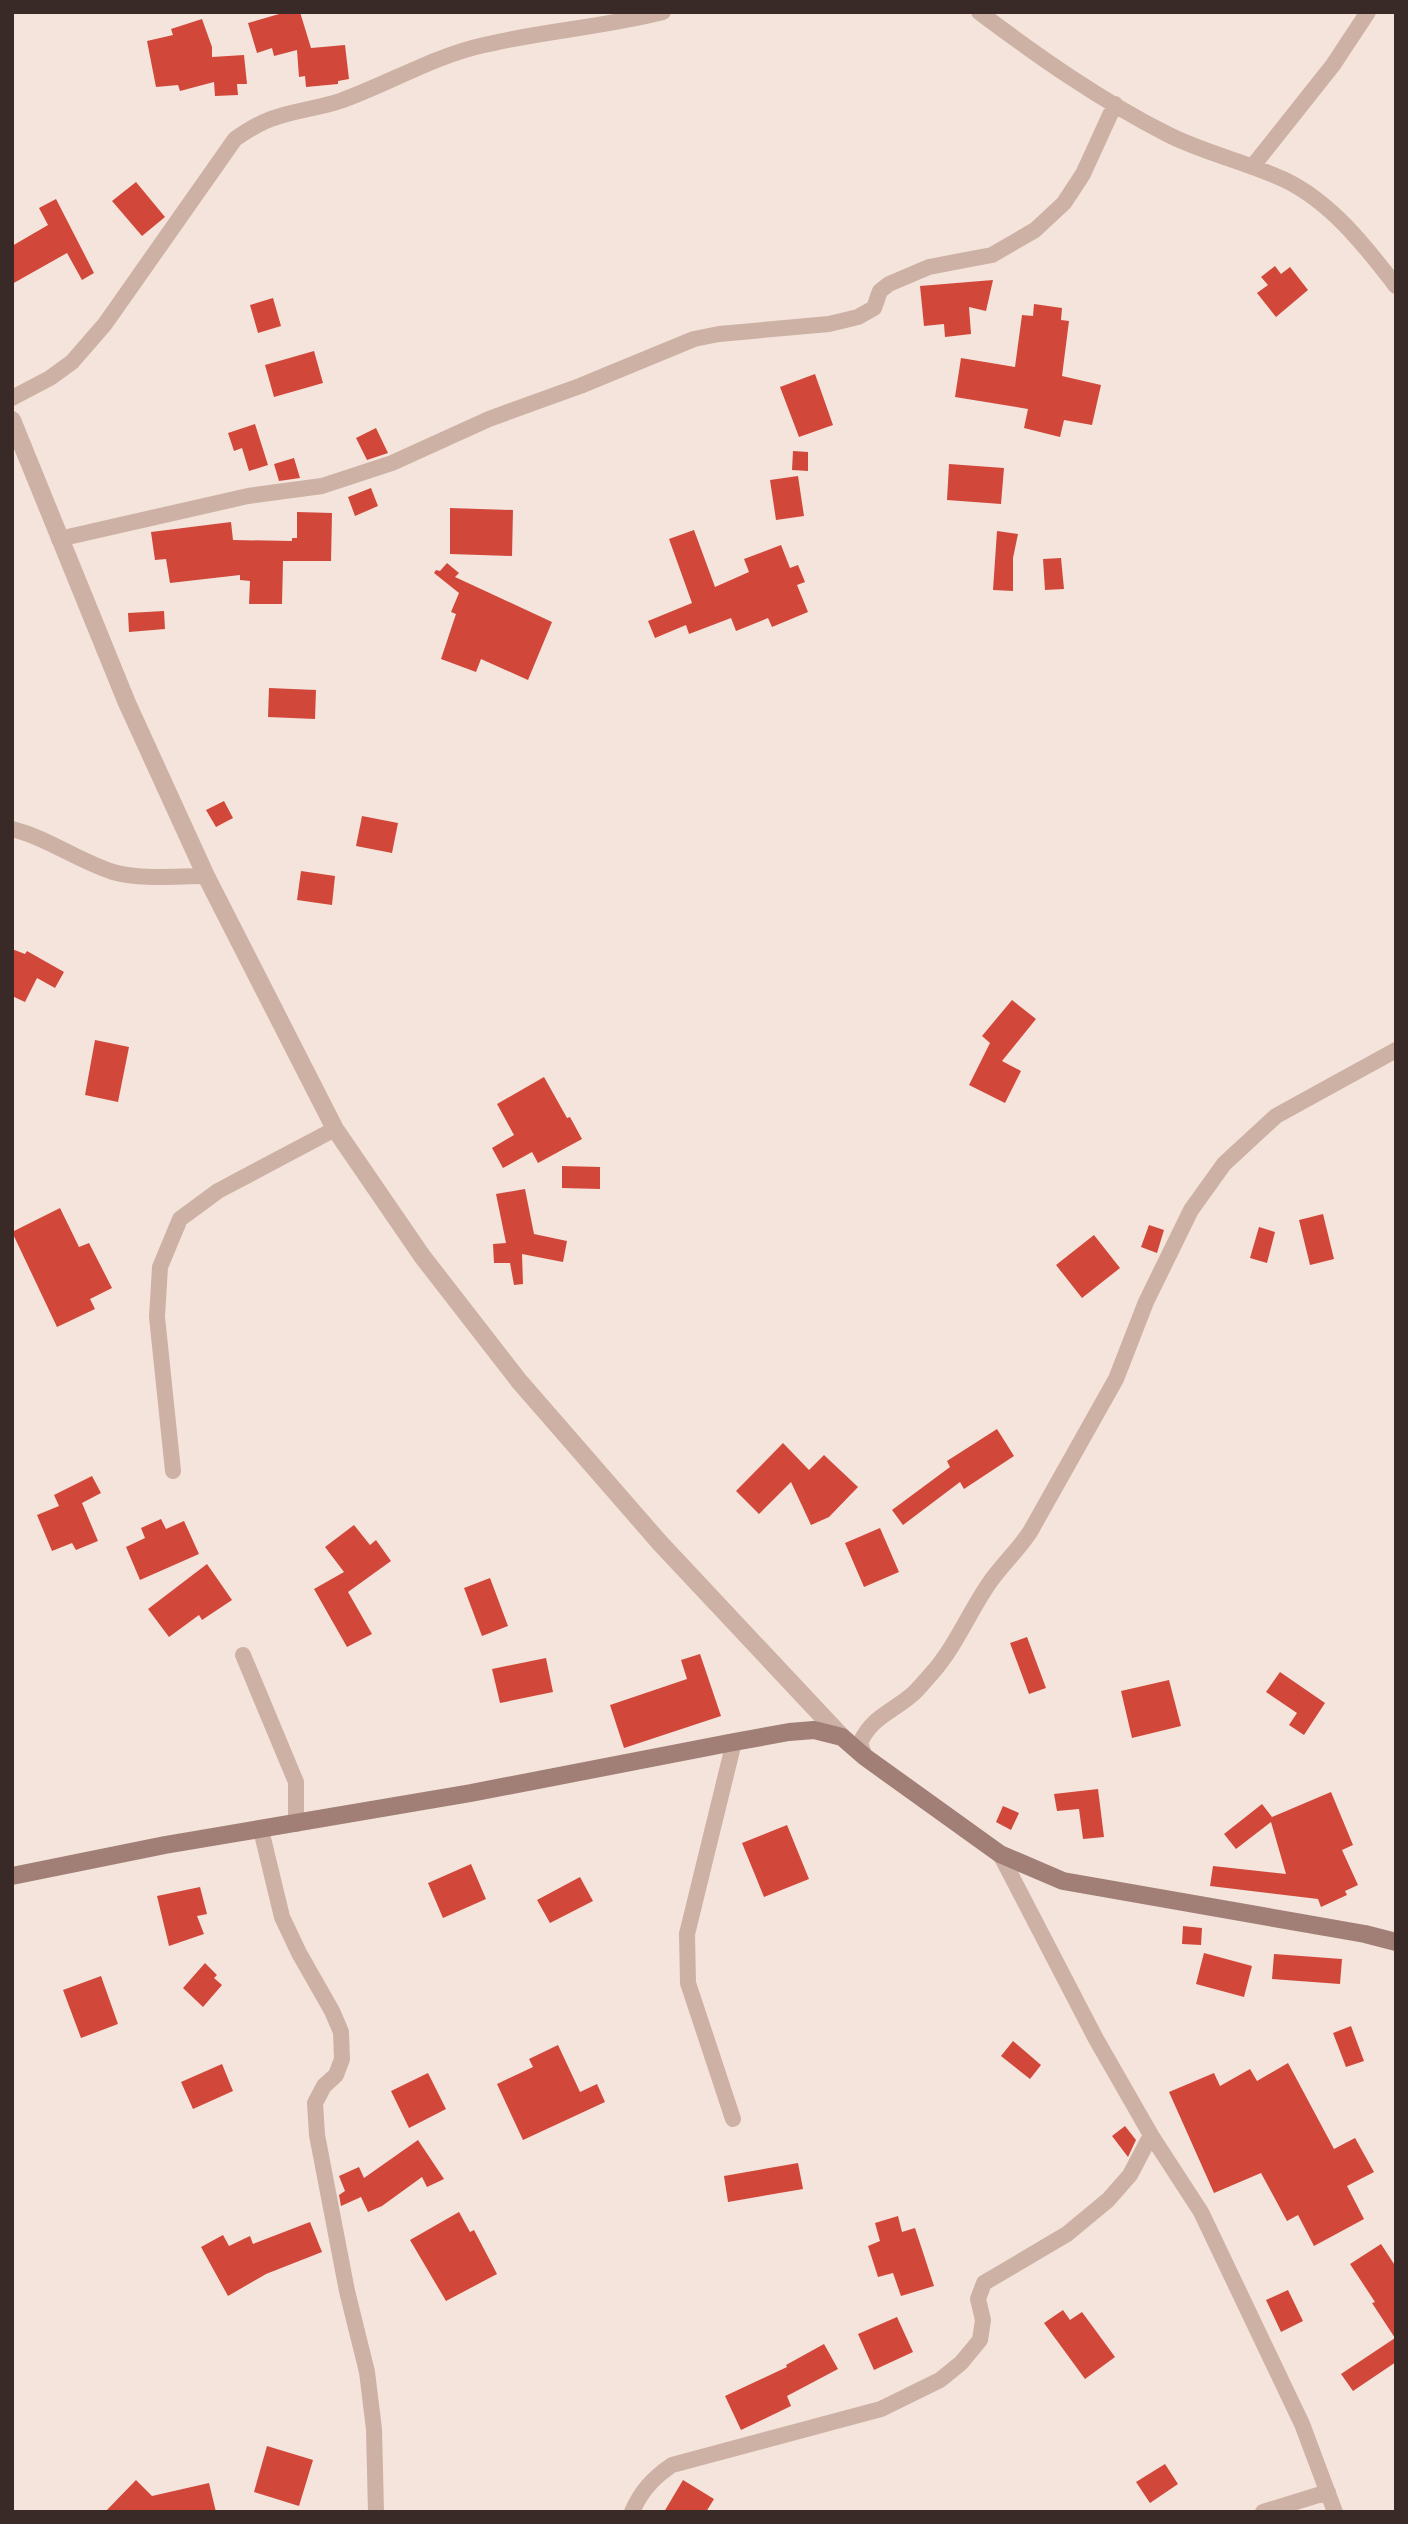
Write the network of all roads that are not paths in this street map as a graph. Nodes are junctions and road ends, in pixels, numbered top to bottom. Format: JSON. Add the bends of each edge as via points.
{"nodes":[{"id":1,"x":663,"y":12,"type":"edge"},
{"id":2,"x":979,"y":12,"type":"edge"},
{"id":3,"x":1368,"y":12,"type":"edge"},
{"id":4,"x":1115,"y":104,"type":"junction"},
{"id":5,"x":1252,"y":167,"type":"junction"},
{"id":6,"x":1396,"y":286,"type":"edge"},
{"id":7,"x":12,"y":398,"type":"edge"},
{"id":8,"x":12,"y":420,"type":"edge"},
{"id":9,"x":59,"y":539,"type":"junction"},
{"id":10,"x":12,"y":829,"type":"edge"},
{"id":11,"x":206,"y":876,"type":"junction"},
{"id":12,"x":1396,"y":1050,"type":"edge"},
{"id":13,"x":335,"y":1129,"type":"junction"},
{"id":14,"x":173,"y":1471,"type":"dead end"},
{"id":15,"x":243,"y":1655,"type":"dead end"},
{"id":16,"x":842,"y":1737,"type":"junction"},
{"id":17,"x":734,"y":1742,"type":"junction"},
{"id":18,"x":865,"y":1757,"type":"junction"},
{"id":19,"x":296,"y":1824,"type":"junction"},
{"id":20,"x":261,"y":1830,"type":"junction"},
{"id":21,"x":1000,"y":1854,"type":"junction"},
{"id":22,"x":12,"y":1876,"type":"edge"},
{"id":23,"x":1396,"y":1942,"type":"edge"},
{"id":24,"x":733,"y":2119,"type":"dead end"},
{"id":25,"x":1151,"y":2135,"type":"junction"},
{"id":26,"x":1328,"y":2492,"type":"junction"},
{"id":27,"x":376,"y":2512,"type":"edge"},
{"id":28,"x":632,"y":2512,"type":"edge"},
{"id":29,"x":1263,"y":2512,"type":"edge"},
{"id":30,"x":1335,"y":2512,"type":"edge"}],
"edges":[{"from":1,"to":7,"type":"street","via":[[483,45],[335,103],[275,117],[254,127],[235,139],[105,324],[72,362]]},
{"from":2,"to":4,"type":"street","via":[[1061,72]]},
{"from":3,"to":5,"type":"street","via":[[1333,65]]},
{"from":4,"to":5,"type":"street","via":[[1168,135]]},
{"from":4,"to":9,"type":"street","via":[[1083,174],[1064,203],[1035,230],[992,255],[929,267],[889,284],[880,291],[874,308],[858,317],[694,339],[489,419],[392,463],[322,486],[248,496]]},
{"from":5,"to":6,"type":"street","via":[[1316,198]]},
{"from":8,"to":9,"type":"street"},
{"from":9,"to":11,"type":"street"},
{"from":10,"to":11,"type":"street","via":[[33,834],[112,871],[137,877]]},
{"from":11,"to":13,"type":"street"},
{"from":12,"to":18,"type":"street","via":[[1276,1116],[1224,1164],[1191,1210],[1146,1302],[1116,1379],[1030,1532],[989,1584],[934,1671],[866,1730],[860,1744]]},
{"from":13,"to":14,"type":"street","via":[[218,1191],[180,1219],[160,1267],[157,1317]]},
{"from":13,"to":16,"type":"street","via":[[422,1256],[519,1381],[660,1543]]},
{"from":15,"to":19,"type":"street","via":[[296,1782]]},
{"from":16,"to":17,"type":"main road","via":[[814,1730]]},
{"from":16,"to":18,"type":"main road"},
{"from":17,"to":19,"type":"main road"},
{"from":17,"to":24,"type":"street","via":[[687,1934],[688,1983]]},
{"from":18,"to":21,"type":"main road"},
{"from":19,"to":20,"type":"main road"},
{"from":20,"to":22,"type":"main road"},
{"from":20,"to":27,"type":"street","via":[[282,1916],[341,2032],[342,2059],[316,2103],[317,2135],[367,2372]]},
{"from":21,"to":23,"type":"main road","via":[[1063,1881]]},
{"from":21,"to":25,"type":"street"},
{"from":25,"to":26,"type":"street","via":[[1201,2212],[1302,2424]]},
{"from":25,"to":28,"type":"street","via":[[1130,2175],[1108,2200],[1068,2234],[984,2283],[978,2299],[983,2320],[980,2340],[940,2380],[881,2409],[672,2466],[655,2477]]},
{"from":26,"to":29,"type":"street"},
{"from":26,"to":30,"type":"street"}]}
